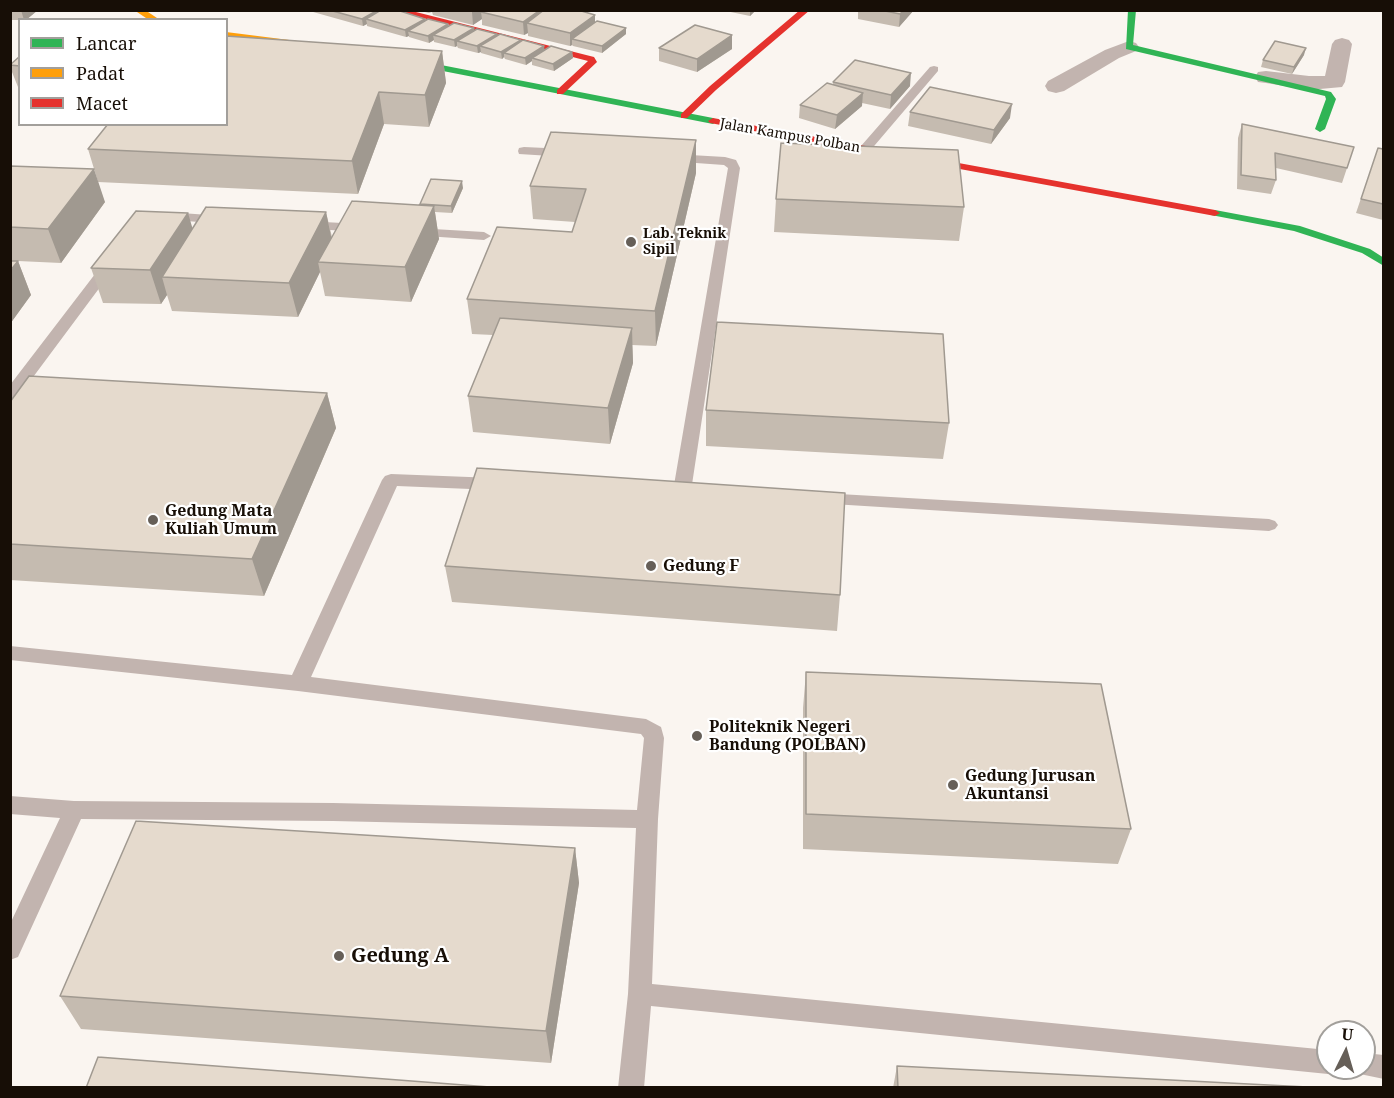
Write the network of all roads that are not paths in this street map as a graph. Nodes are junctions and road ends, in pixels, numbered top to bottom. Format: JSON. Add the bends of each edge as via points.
{"nodes":[{"id":1,"x":138,"y":10,"type":"edge"},
{"id":2,"x":396,"y":10,"type":"edge"},
{"id":3,"x":806,"y":10,"type":"edge"},
{"id":4,"x":1132,"y":10,"type":"edge"},
{"id":5,"x":152,"y":18,"type":"edge"},
{"id":6,"x":228,"y":34,"type":"edge"},
{"id":7,"x":1342,"y":45,"type":"dead end"},
{"id":8,"x":1129,"y":47,"type":"junction"},
{"id":9,"x":320,"y":48,"type":"edge"},
{"id":10,"x":390,"y":58,"type":"edge"},
{"id":11,"x":934,"y":69,"type":"dead end"},
{"id":12,"x":1256,"y":75,"type":"junction"},
{"id":13,"x":1056,"y":86,"type":"dead end"},
{"id":14,"x":561,"y":92,"type":"junction"},
{"id":15,"x":684,"y":116,"type":"junction"},
{"id":16,"x":1320,"y":129,"type":"dead end"},
{"id":17,"x":865,"y":150,"type":"junction"},
{"id":18,"x":524,"y":151,"type":"dead end"},
{"id":19,"x":581,"y":154,"type":"edge"},
{"id":20,"x":662,"y":158,"type":"edge"},
{"id":21,"x":156,"y":217,"type":"edge"},
{"id":22,"x":238,"y":220,"type":"edge"},
{"id":23,"x":296,"y":224,"type":"edge"},
{"id":24,"x":379,"y":229,"type":"edge"},
{"id":25,"x":402,"y":231,"type":"edge"},
{"id":26,"x":484,"y":236,"type":"dead end"},
{"id":27,"x":115,"y":256,"type":"edge"},
{"id":28,"x":1383,"y":262,"type":"edge"},
{"id":29,"x":10,"y":397,"type":"edge"},
{"id":30,"x":507,"y":484,"type":"edge"},
{"id":31,"x":705,"y":492,"type":"edge"},
{"id":32,"x":799,"y":498,"type":"edge"},
{"id":33,"x":1269,"y":525,"type":"dead end"},
{"id":34,"x":10,"y":653,"type":"edge"},
{"id":35,"x":298,"y":683,"type":"junction"},
{"id":36,"x":10,"y":804,"type":"edge"},
{"id":37,"x":74,"y":810,"type":"junction"},
{"id":38,"x":647,"y":819,"type":"junction"},
{"id":39,"x":10,"y":950,"type":"edge"},
{"id":40,"x":640,"y":994,"type":"junction"},
{"id":41,"x":1316,"y":1061,"type":"edge"},
{"id":42,"x":631,"y":1088,"type":"edge"}],
"edges":[{"from":1,"to":5,"type":"street"},
{"from":2,"to":14,"type":"street","via":[[591,59],[593,62]]},
{"from":3,"to":15,"type":"street"},
{"from":4,"to":8,"type":"street"},
{"from":6,"to":9,"type":"street"},
{"from":7,"to":12,"type":"street","via":[[1334,82],[1309,83]]},
{"from":8,"to":12,"type":"street"},
{"from":8,"to":13,"type":"street"},
{"from":10,"to":14,"type":"street","name":"Jalan Kampus Polban"},
{"from":11,"to":17,"type":"lane"},
{"from":12,"to":16,"type":"street","via":[[1328,94],[1331,99]]},
{"from":14,"to":15,"type":"street","name":"Jalan Kampus Polban"},
{"from":15,"to":17,"type":"street","name":"Jalan Kampus Polban"},
{"from":17,"to":28,"type":"street","name":"Jalan Kampus Polban","via":[[1296,228],[1366,251]]},
{"from":18,"to":19,"type":"lane"},
{"from":20,"to":31,"type":"lane","via":[[725,161],[734,168],[676,491]]},
{"from":21,"to":22,"type":"lane"},
{"from":23,"to":24,"type":"lane"},
{"from":25,"to":26,"type":"lane"},
{"from":27,"to":29,"type":"lane"},
{"from":30,"to":35,"type":"lane","via":[[391,480]]},
{"from":32,"to":33,"type":"lane"},
{"from":34,"to":35,"type":"lane"},
{"from":35,"to":38,"type":"lane","via":[[646,727],[654,733]]},
{"from":36,"to":37,"type":"lane"},
{"from":37,"to":38,"type":"lane"},
{"from":37,"to":39,"type":"lane"},
{"from":38,"to":40,"type":"lane"},
{"from":40,"to":41,"type":"lane"},
{"from":40,"to":42,"type":"lane"}]}
